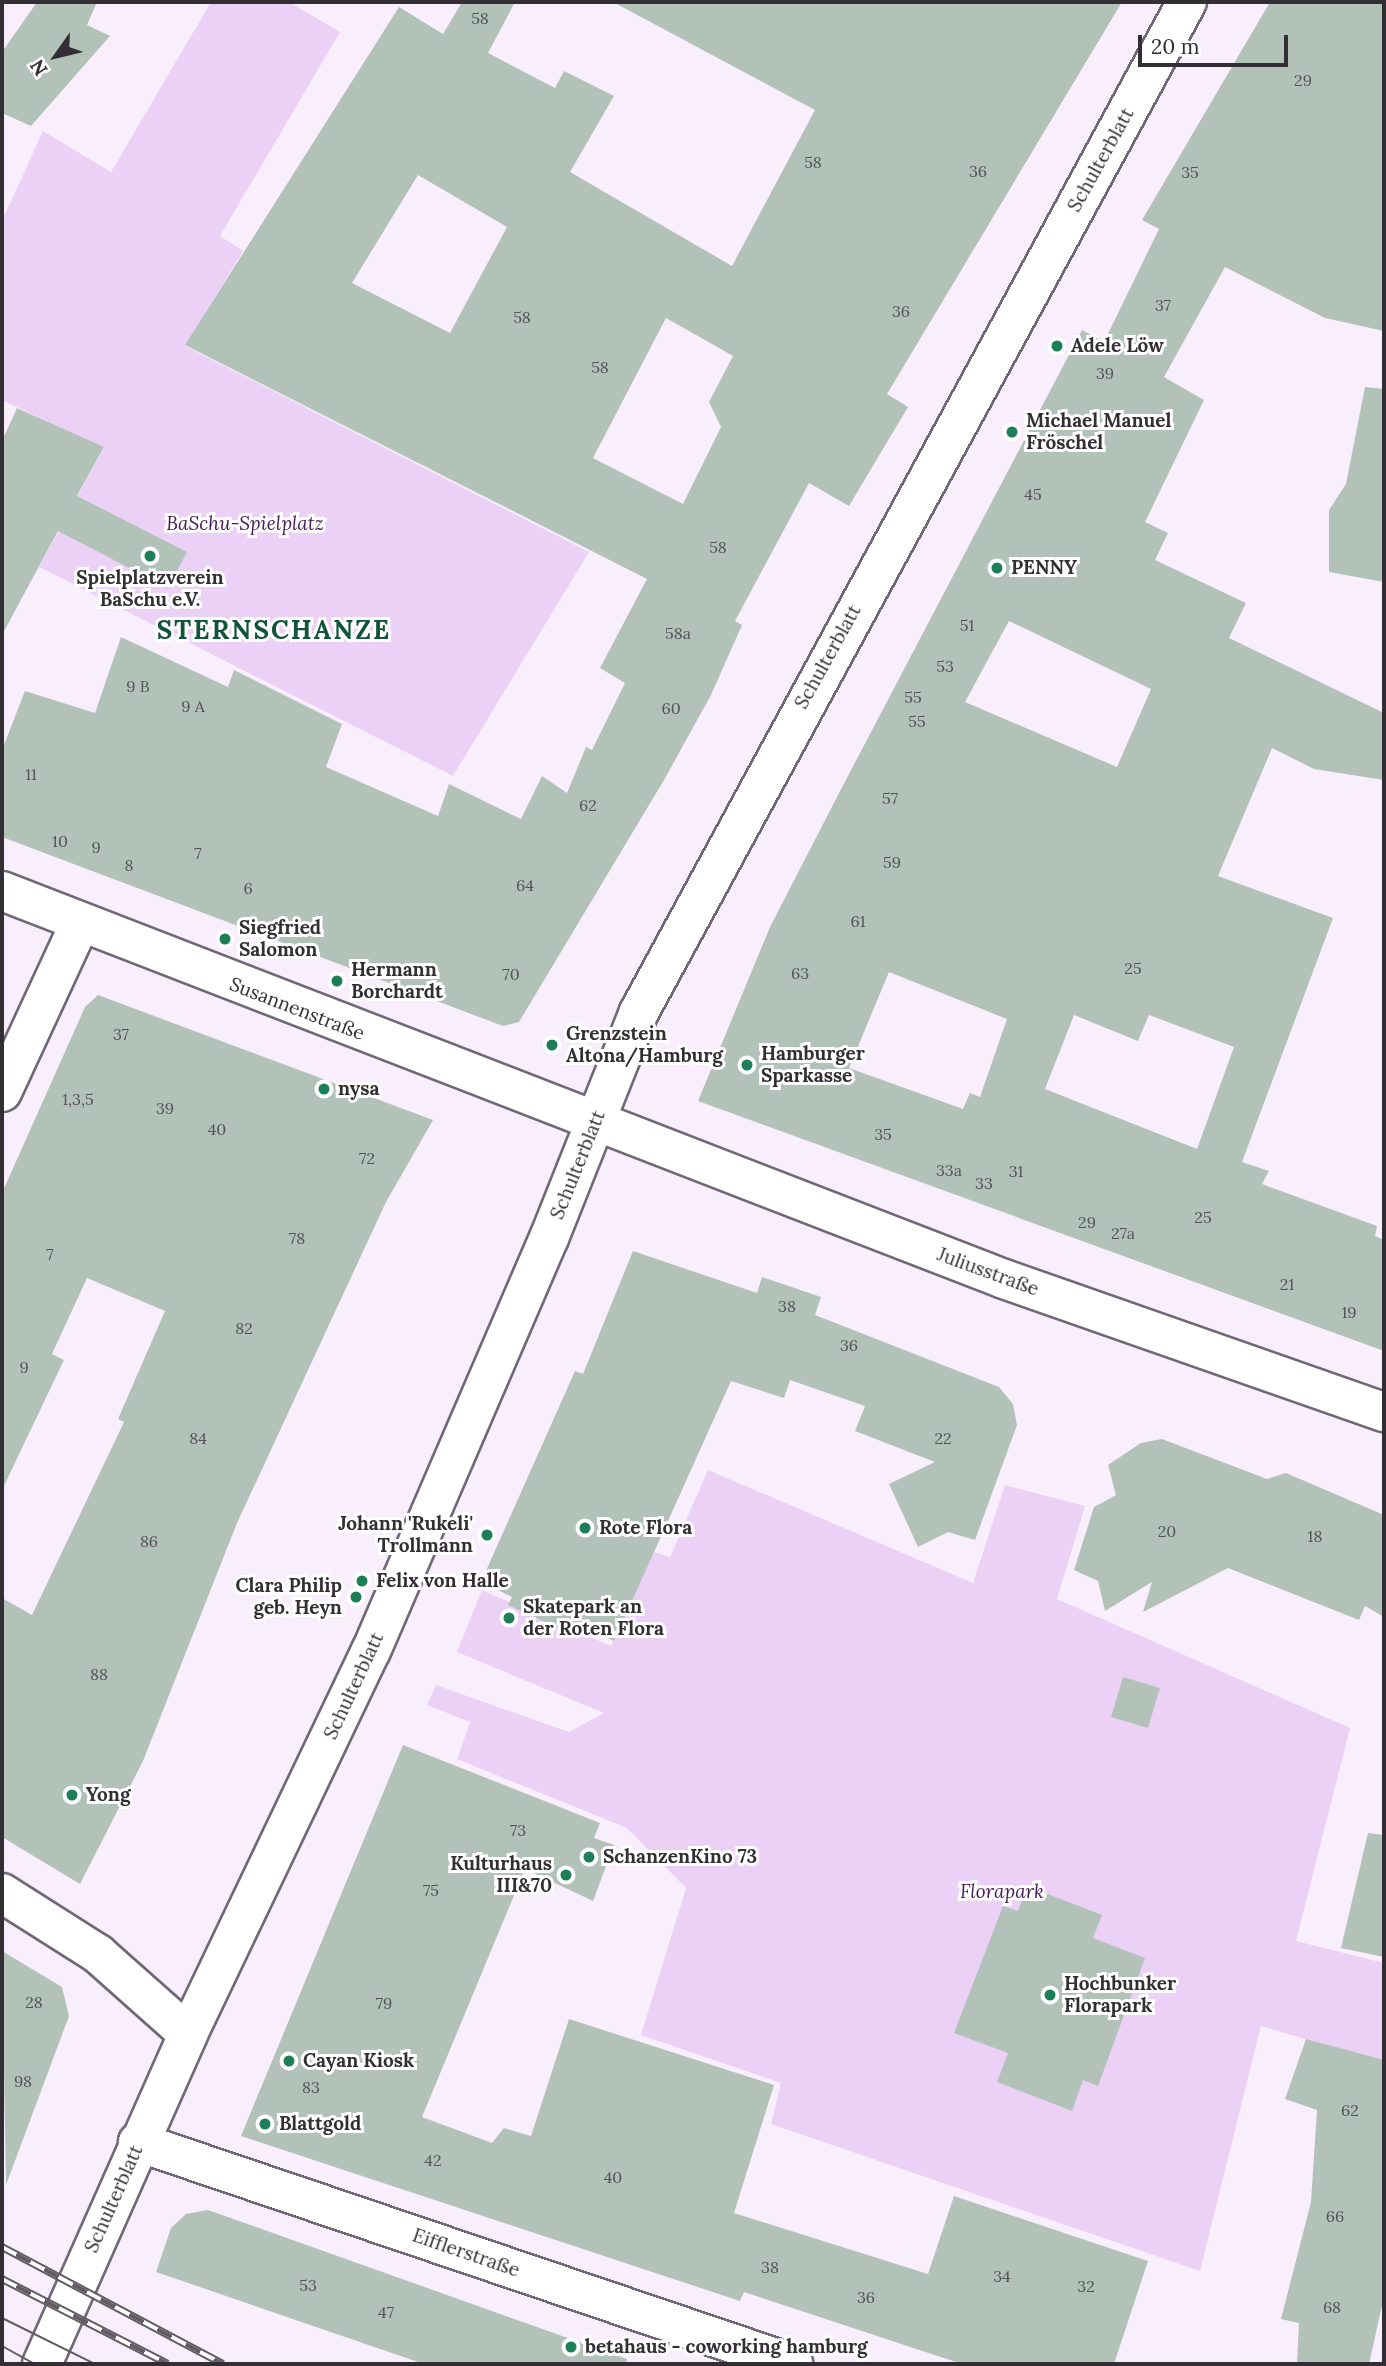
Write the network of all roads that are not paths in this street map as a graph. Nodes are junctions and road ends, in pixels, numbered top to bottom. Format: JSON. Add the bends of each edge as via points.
{"nodes":[{"id":1,"x":1187,"y":2,"type":"edge"},
{"id":2,"x":2,"y":891,"type":"edge"},
{"id":3,"x":79,"y":925,"type":"junction"},
{"id":4,"x":2,"y":1092,"type":"edge"},
{"id":5,"x":594,"y":1124,"type":"junction"},
{"id":6,"x":1384,"y":1412,"type":"edge"},
{"id":7,"x":2,"y":1893,"type":"edge"},
{"id":8,"x":188,"y":2034,"type":"junction"},
{"id":9,"x":138,"y":2142,"type":"junction"},
{"id":10,"x":42,"y":2364,"type":"edge"},
{"id":11,"x":793,"y":2364,"type":"edge"}],
"edges":[{"from":1,"to":5,"type":"street","name":"Schulterblatt","via":[[737,823],[639,1012]]},
{"from":2,"to":3,"type":"street","name":"Susannenstraße"},
{"from":3,"to":4,"type":"street"},
{"from":3,"to":5,"type":"street","name":"Susannenstraße"},
{"from":5,"to":6,"type":"street","name":"Juliusstraße","via":[[1004,1279]]},
{"from":5,"to":8,"type":"street","name":"Schulterblatt","via":[[371,1651]]},
{"from":7,"to":8,"type":"street","via":[[98,1954]]},
{"from":8,"to":9,"type":"street","name":"Schulterblatt"},
{"from":9,"to":10,"type":"street","name":"Schulterblatt"},
{"from":9,"to":11,"type":"street","name":"Eifflerstraße"}]}
